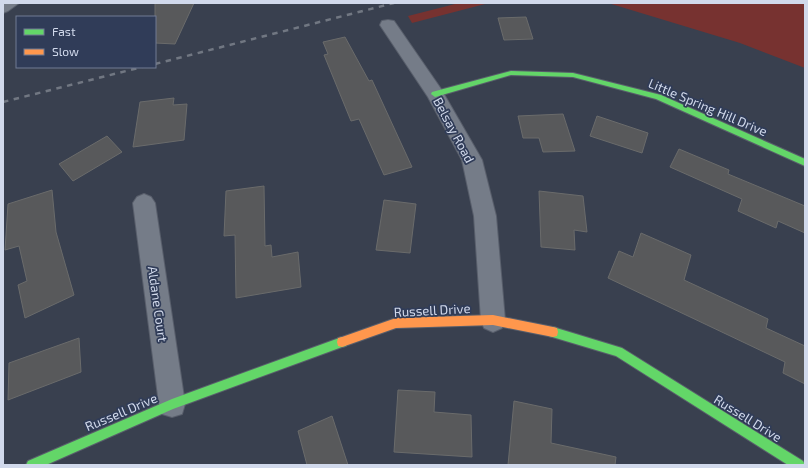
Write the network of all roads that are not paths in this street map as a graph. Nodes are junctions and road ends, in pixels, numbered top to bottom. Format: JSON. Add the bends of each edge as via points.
{"nodes":[{"id":1,"x":12,"y":3,"type":"edge"},
{"id":2,"x":3,"y":8,"type":"edge"},
{"id":3,"x":388,"y":25,"type":"dead end"},
{"id":4,"x":435,"y":94,"type":"junction"},
{"id":5,"x":805,"y":163,"type":"edge"},
{"id":6,"x":144,"y":203,"type":"dead end"},
{"id":7,"x":493,"y":320,"type":"junction"},
{"id":8,"x":172,"y":404,"type":"junction"},
{"id":9,"x":32,"y":465,"type":"edge"},
{"id":10,"x":799,"y":465,"type":"edge"}],
"edges":[{"from":1,"to":2,"type":"street"},
{"from":3,"to":4,"type":"street","name":"Belsay Road"},
{"from":4,"to":5,"type":"street","name":"Little Spring Hill Drive","via":[[511,73],[573,74],[658,97]]},
{"from":4,"to":7,"type":"street","name":"Belsay Road","via":[[472,160],[485,216]]},
{"from":6,"to":8,"type":"street","name":"Aldane Court"},
{"from":7,"to":8,"type":"street","name":"Russell Drive","via":[[396,323]]},
{"from":7,"to":10,"type":"street","name":"Russell Drive","via":[[565,334],[618,352]]},
{"from":8,"to":9,"type":"street","name":"Russell Drive"}]}
